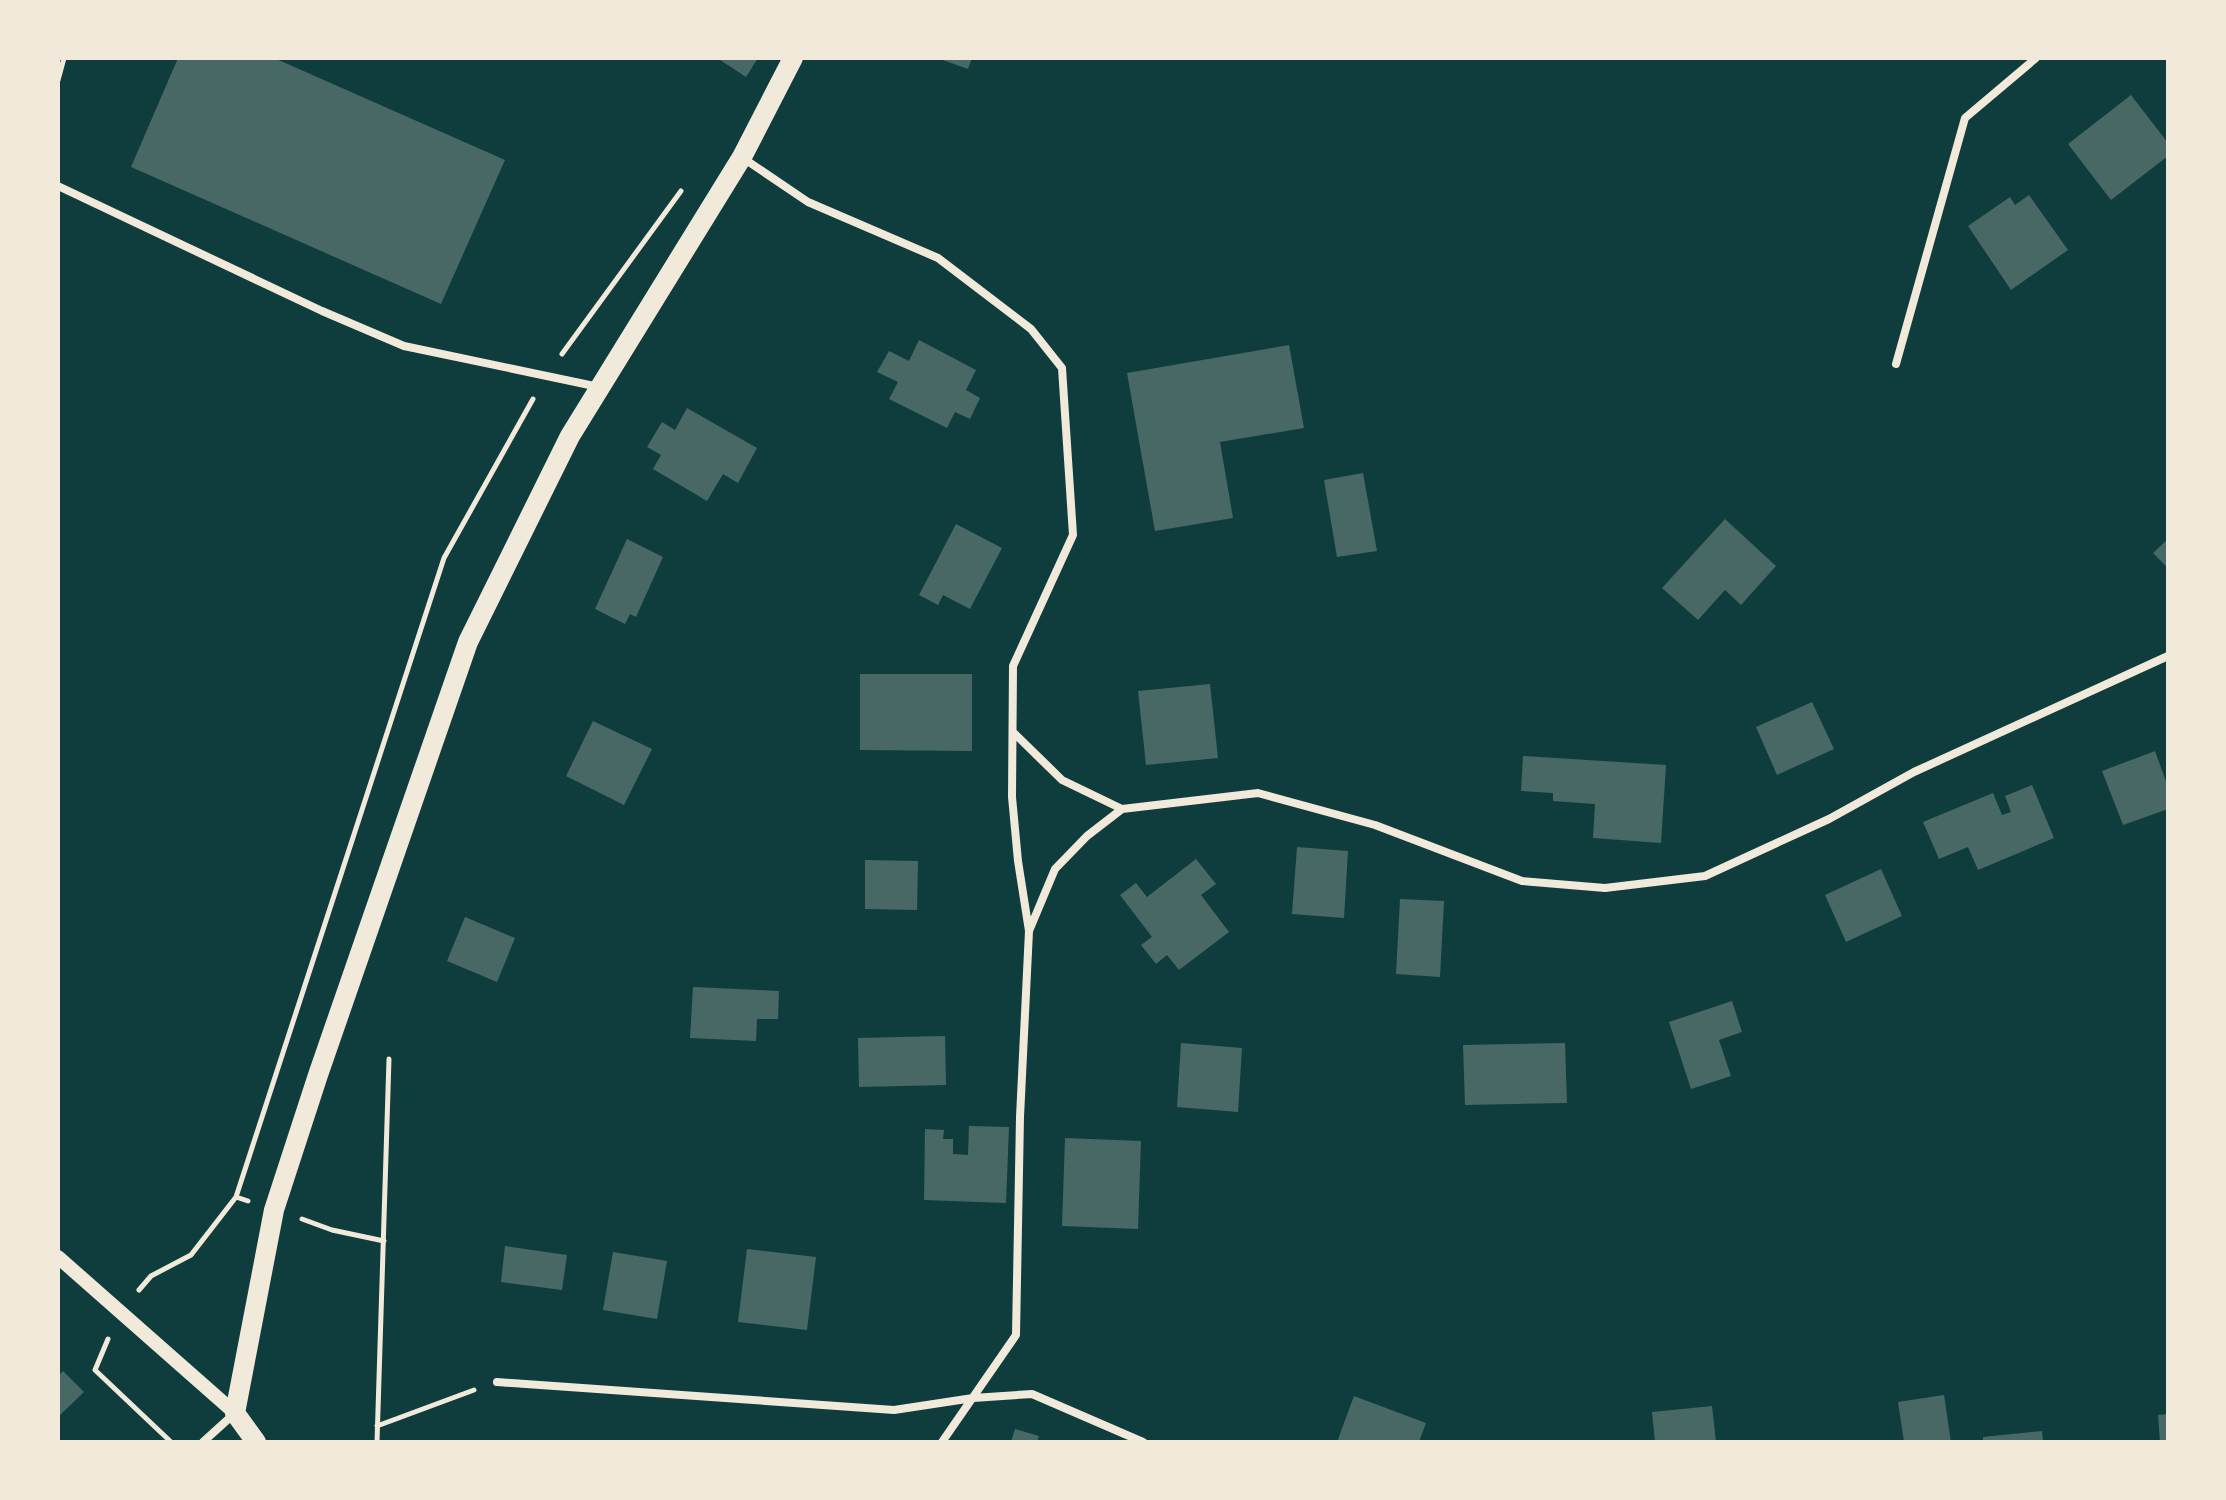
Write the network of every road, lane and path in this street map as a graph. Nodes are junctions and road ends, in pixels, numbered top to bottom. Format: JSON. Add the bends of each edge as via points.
{"nodes":[{"id":1,"x":64,"y":58,"type":"edge"},
{"id":2,"x":793,"y":58,"type":"edge"},
{"id":3,"x":2036,"y":58,"type":"edge"},
{"id":4,"x":58,"y":80,"type":"edge"},
{"id":5,"x":742,"y":157,"type":"junction"},
{"id":6,"x":58,"y":186,"type":"edge"},
{"id":7,"x":1896,"y":364,"type":"dead end"},
{"id":8,"x":600,"y":388,"type":"junction"},
{"id":9,"x":2168,"y":656,"type":"edge"},
{"id":10,"x":1014,"y":733,"type":"junction"},
{"id":11,"x":1122,"y":809,"type":"junction"},
{"id":12,"x":1029,"y":931,"type":"junction"},
{"id":13,"x":389,"y":1059,"type":"dead end"},
{"id":14,"x":274,"y":1210,"type":"junction"},
{"id":15,"x":384,"y":1241,"type":"junction"},
{"id":16,"x":58,"y":1257,"type":"edge"},
{"id":17,"x":497,"y":1382,"type":"joint"},
{"id":18,"x":973,"y":1398,"type":"junction"},
{"id":19,"x":235,"y":1413,"type":"junction"},
{"id":20,"x":377,"y":1426,"type":"junction"},
{"id":21,"x":203,"y":1442,"type":"edge"},
{"id":22,"x":256,"y":1442,"type":"edge"},
{"id":23,"x":377,"y":1442,"type":"edge"},
{"id":24,"x":942,"y":1442,"type":"edge"},
{"id":25,"x":1143,"y":1442,"type":"edge"}],
"edges":[{"from":1,"to":4,"type":"path"},
{"from":2,"to":5,"type":"main road"},
{"from":3,"to":7,"type":"street","via":[[1965,118]]},
{"from":5,"to":8,"type":"main road"},
{"from":5,"to":10,"type":"street","via":[[808,202],[938,258],[1031,329],[1062,368],[1073,535],[1013,666]]},
{"from":6,"to":8,"type":"street","via":[[404,346]]},
{"from":8,"to":14,"type":"main road","via":[[570,436],[468,642]]},
{"from":9,"to":11,"type":"street","via":[[1914,772],[1829,819],[1705,876],[1605,888],[1522,881],[1375,825],[1258,793]]},
{"from":10,"to":11,"type":"street","via":[[1062,780]]},
{"from":10,"to":12,"type":"street","via":[[1012,797]]},
{"from":11,"to":12,"type":"street","via":[[1055,869]]},
{"from":12,"to":18,"type":"street","via":[[1016,1335]]},
{"from":13,"to":15,"type":"path"},
{"from":14,"to":15,"type":"path"},
{"from":14,"to":19,"type":"main road"},
{"from":15,"to":20,"type":"path"},
{"from":16,"to":19,"type":"street"},
{"from":17,"to":18,"type":"street","via":[[894,1410]]},
{"from":17,"to":20,"type":"path"},
{"from":18,"to":24,"type":"street"},
{"from":18,"to":25,"type":"street","via":[[1032,1394]]},
{"from":19,"to":21,"type":"street"},
{"from":19,"to":22,"type":"main road"},
{"from":20,"to":23,"type":"path"}]}
